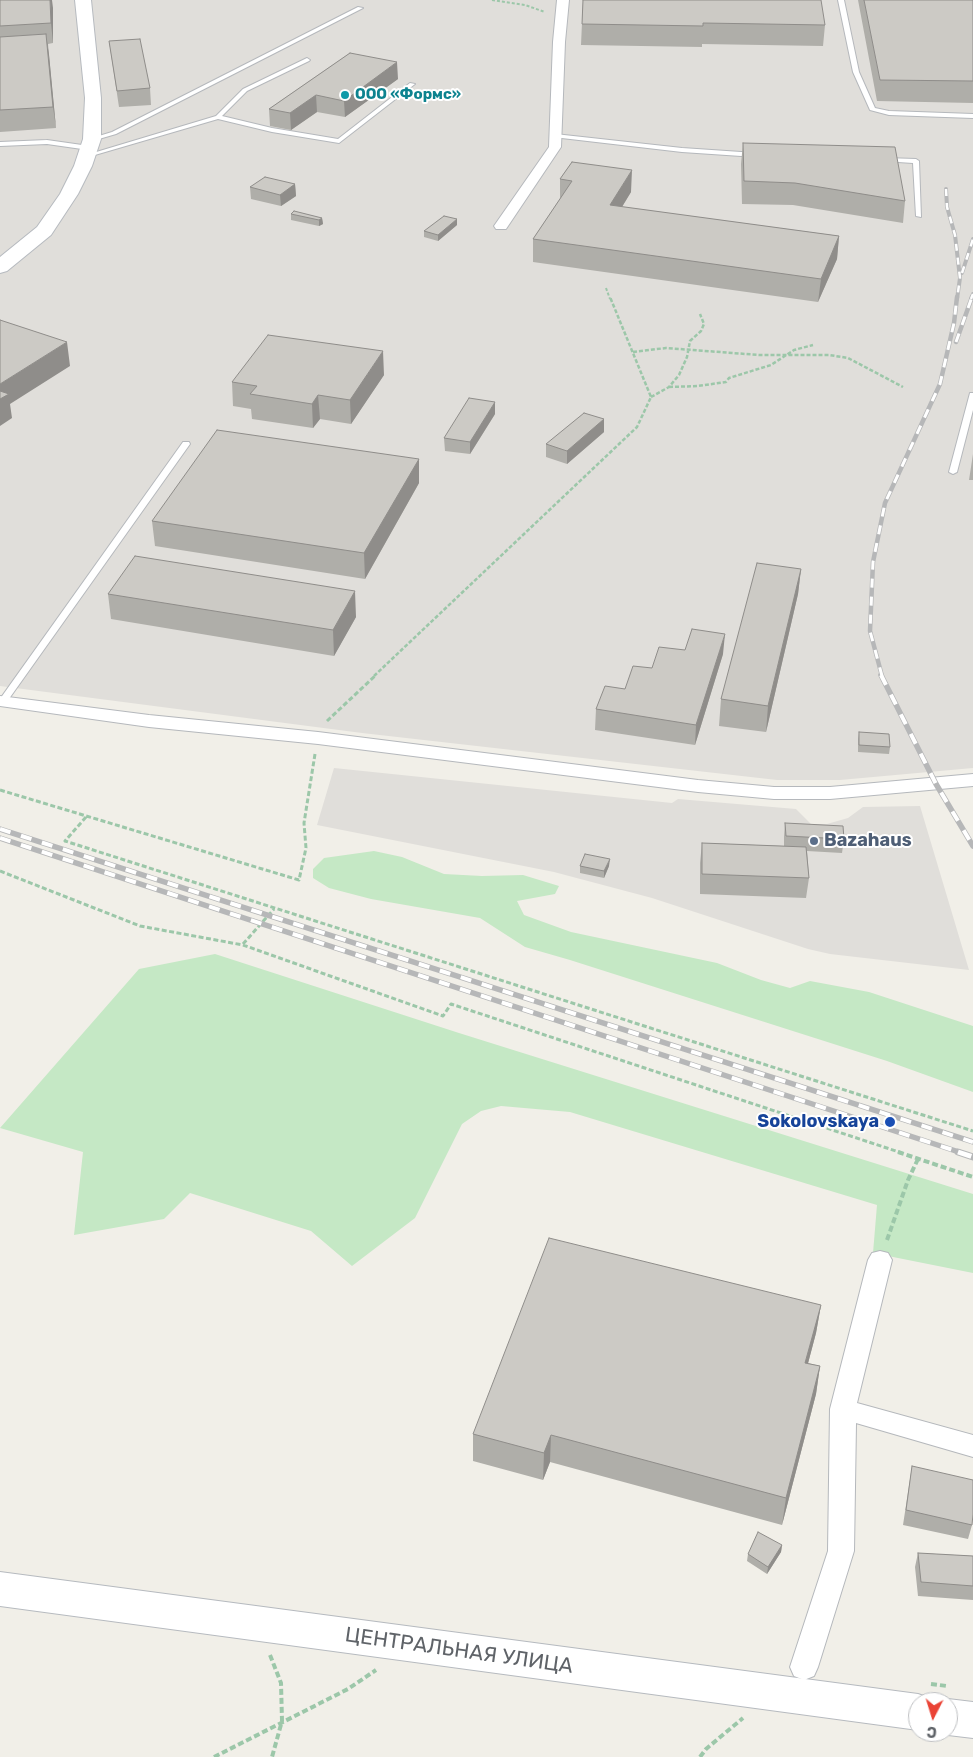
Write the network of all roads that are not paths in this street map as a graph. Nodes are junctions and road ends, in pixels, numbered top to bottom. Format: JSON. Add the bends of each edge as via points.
{"nodes":[{"id":1,"x":83,"y":0,"type":"edge"},
{"id":2,"x":563,"y":0,"type":"edge"},
{"id":3,"x":841,"y":0,"type":"edge"},
{"id":4,"x":360,"y":8,"type":"dead end"},
{"id":5,"x":307,"y":60,"type":"dead end"},
{"id":6,"x":412,"y":84,"type":"dead end"},
{"id":7,"x":218,"y":116,"type":"junction"},
{"id":8,"x":973,"y":116,"type":"edge"},
{"id":9,"x":555,"y":136,"type":"junction"},
{"id":10,"x":0,"y":144,"type":"edge"},
{"id":11,"x":89,"y":148,"type":"junction"},
{"id":12,"x":761,"y":156,"type":"edge"},
{"id":13,"x":877,"y":160,"type":"edge"},
{"id":14,"x":919,"y":216,"type":"dead end"},
{"id":15,"x":501,"y":226,"type":"dead end"},
{"id":16,"x":0,"y":267,"type":"edge"},
{"id":17,"x":973,"y":395,"type":"edge"},
{"id":18,"x":186,"y":444,"type":"dead end"},
{"id":19,"x":953,"y":472,"type":"dead end"},
{"id":20,"x":1,"y":701,"type":"edge"},
{"id":21,"x":973,"y":780,"type":"edge"},
{"id":22,"x":880,"y":1260,"type":"road end"},
{"id":23,"x":843,"y":1409,"type":"junction"},
{"id":24,"x":973,"y":1446,"type":"edge"},
{"id":25,"x":0,"y":1589,"type":"edge"},
{"id":26,"x":804,"y":1667,"type":"dead end"},
{"id":27,"x":908,"y":1711,"type":"edge"},
{"id":28,"x":958,"y":1718,"type":"edge"},
{"id":29,"x":973,"y":1720,"type":"edge"}],
"edges":[{"from":1,"to":11,"type":"street","via":[[93,98]]},
{"from":2,"to":9,"type":"street"},
{"from":3,"to":8,"type":"lane","via":[[856,72],[872,109],[889,114]]},
{"from":4,"to":11,"type":"lane"},
{"from":5,"to":7,"type":"lane","via":[[245,90]]},
{"from":6,"to":7,"type":"lane","via":[[339,140],[272,130]]},
{"from":7,"to":11,"type":"lane"},
{"from":9,"to":12,"type":"lane"},
{"from":9,"to":15,"type":"street","via":[[555,147]]},
{"from":10,"to":11,"type":"lane","via":[[47,142]]},
{"from":11,"to":16,"type":"street","via":[[69,194],[44,231]]},
{"from":13,"to":14,"type":"lane","via":[[916,161]]},
{"from":17,"to":19,"type":"lane"},
{"from":18,"to":20,"type":"lane"},
{"from":20,"to":21,"type":"street","via":[[698,786],[830,793]]},
{"from":22,"to":23,"type":"street"},
{"from":23,"to":24,"type":"street"},
{"from":23,"to":26,"type":"street","via":[[841,1551]]},
{"from":25,"to":27,"type":"street","name":"ЦЕНТРАЛЬНАЯ УЛИЦА"},
{"from":28,"to":29,"type":"street"}]}
